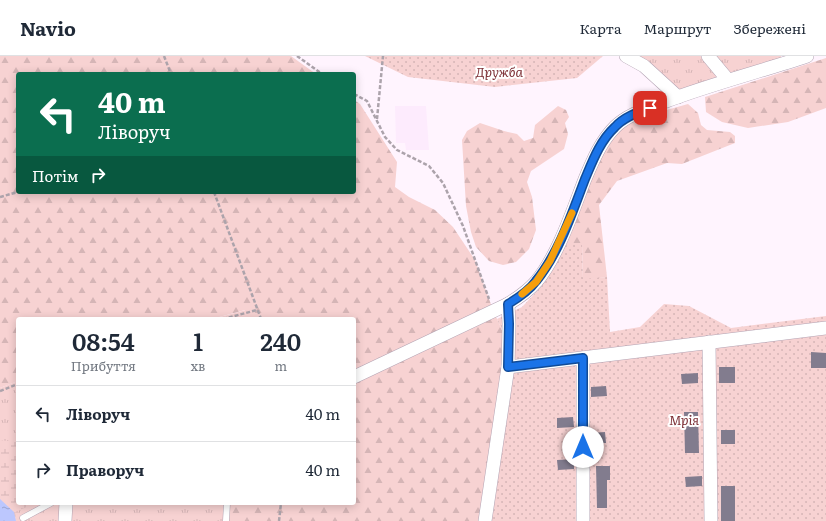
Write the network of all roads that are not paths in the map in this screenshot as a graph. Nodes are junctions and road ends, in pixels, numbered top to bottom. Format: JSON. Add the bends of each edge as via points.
{"nodes":[{"id":1,"x":626,"y":56,"type":"edge"},
{"id":2,"x":708,"y":56,"type":"edge"},
{"id":3,"x":807,"y":56,"type":"edge"},
{"id":4,"x":792,"y":58,"type":"edge"},
{"id":5,"x":728,"y":80,"type":"junction"},
{"id":6,"x":678,"y":97,"type":"junction"},
{"id":7,"x":508,"y":304,"type":"junction"},
{"id":8,"x":826,"y":328,"type":"edge"},
{"id":9,"x":709,"y":342,"type":"junction"},
{"id":10,"x":583,"y":358,"type":"junction"},
{"id":11,"x":508,"y":367,"type":"junction"},
{"id":12,"x":356,"y":376,"type":"edge"},
{"id":13,"x":47,"y":505,"type":"edge"},
{"id":14,"x":66,"y":505,"type":"edge"},
{"id":15,"x":228,"y":505,"type":"edge"},
{"id":16,"x":23,"y":518,"type":"dead end"},
{"id":17,"x":66,"y":521,"type":"edge"},
{"id":18,"x":226,"y":521,"type":"edge"},
{"id":19,"x":485,"y":521,"type":"edge"},
{"id":20,"x":584,"y":521,"type":"edge"},
{"id":21,"x":711,"y":521,"type":"edge"}],
"edges":[{"from":1,"to":6,"type":"street","via":[[644,66]]},
{"from":2,"to":5,"type":"street"},
{"from":3,"to":4,"type":"street"},
{"from":4,"to":5,"type":"street"},
{"from":5,"to":6,"type":"street"},
{"from":6,"to":7,"type":"street","via":[[636,113],[616,125],[604,139],[550,261],[536,282]]},
{"from":7,"to":11,"type":"street"},
{"from":7,"to":12,"type":"street"},
{"from":8,"to":9,"type":"street"},
{"from":9,"to":10,"type":"street"},
{"from":9,"to":21,"type":"street"},
{"from":10,"to":11,"type":"street"},
{"from":10,"to":20,"type":"street"},
{"from":11,"to":19,"type":"street"},
{"from":13,"to":16,"type":"lane"},
{"from":14,"to":17,"type":"street"},
{"from":15,"to":18,"type":"lane"}]}
